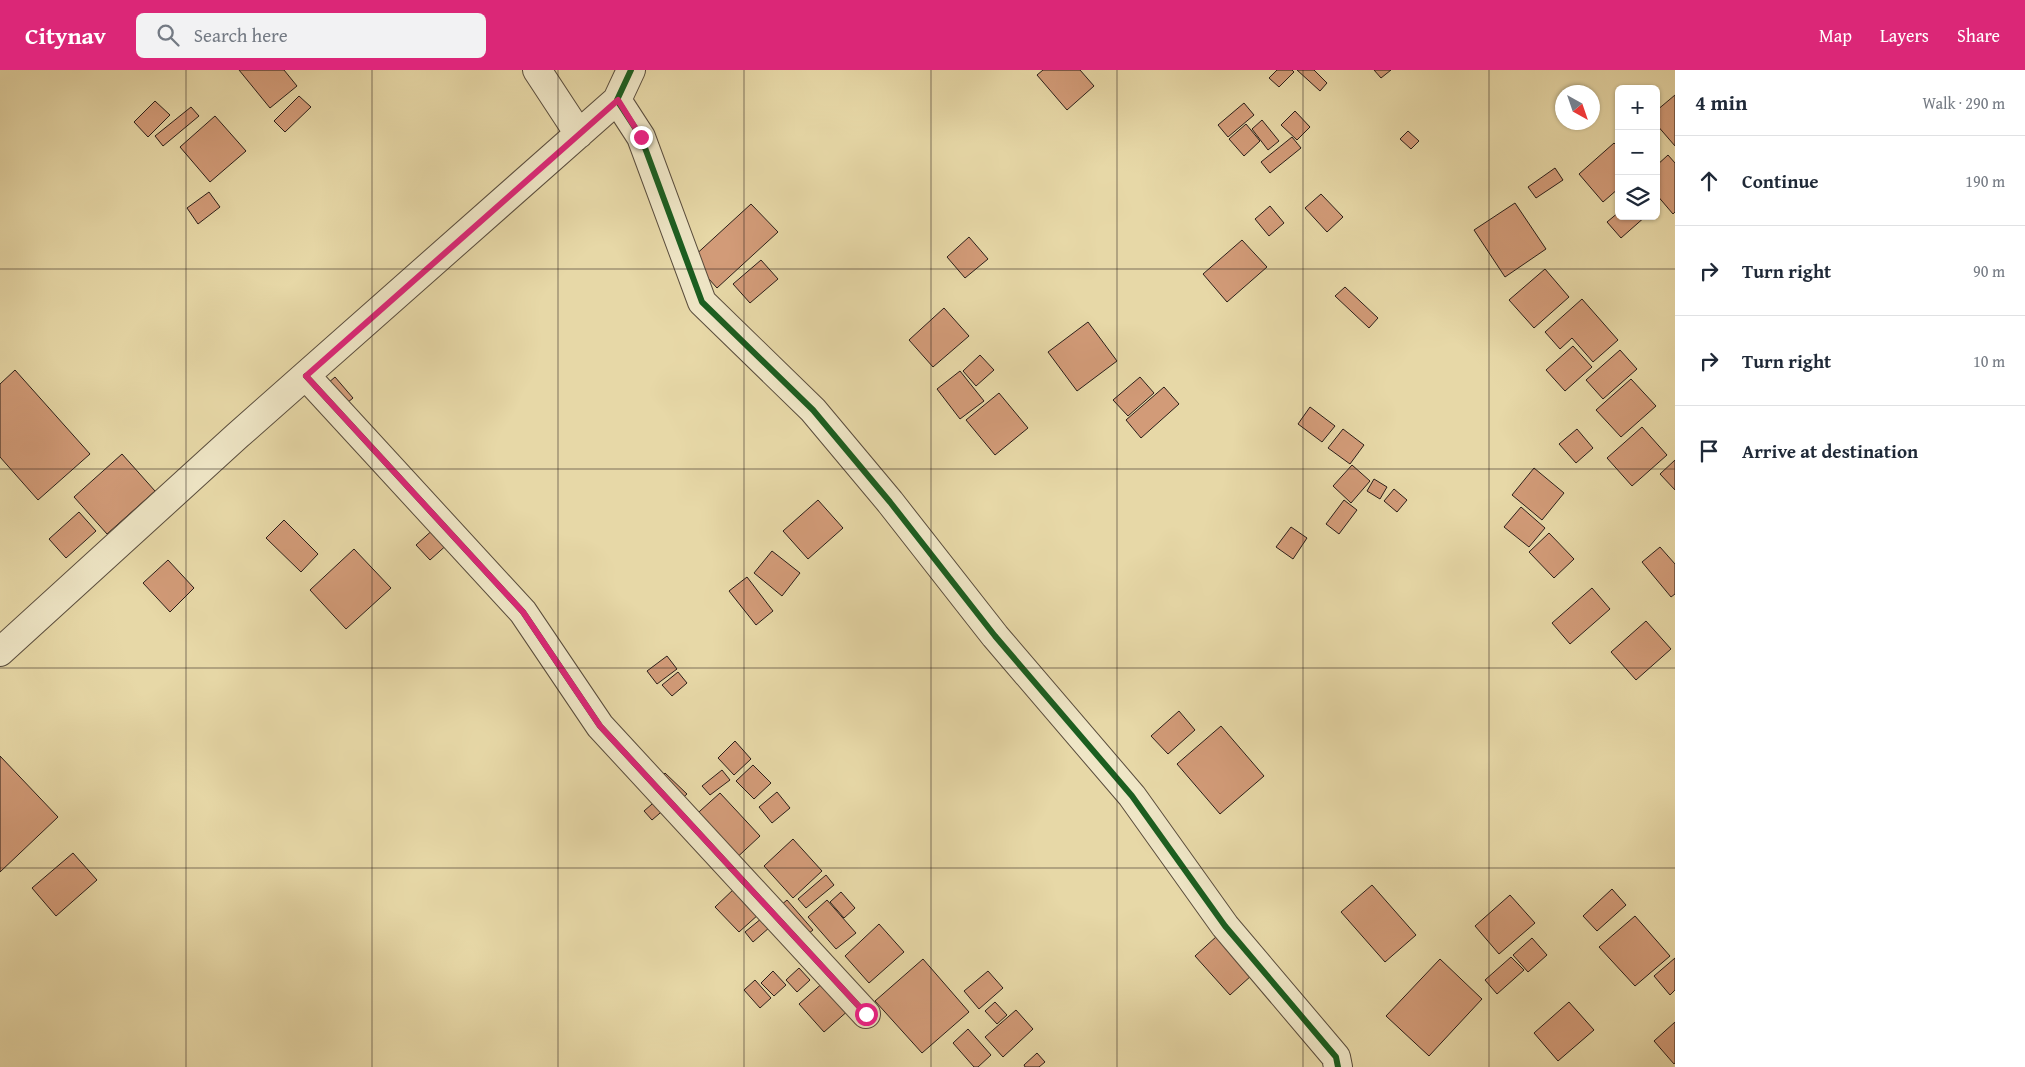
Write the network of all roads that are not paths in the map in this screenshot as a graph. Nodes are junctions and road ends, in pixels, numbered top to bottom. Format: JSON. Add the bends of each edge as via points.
{"nodes":[{"id":1,"x":537,"y":70,"type":"edge"},
{"id":2,"x":630,"y":70,"type":"edge"},
{"id":3,"x":618,"y":100,"type":"junction"},
{"id":4,"x":579,"y":134,"type":"junction"},
{"id":5,"x":306,"y":376,"type":"junction"},
{"id":6,"x":0,"y":652,"type":"edge"},
{"id":7,"x":866,"y":1014,"type":"dead end"},
{"id":8,"x":1338,"y":1067,"type":"edge"}],
"edges":[{"from":1,"to":4,"type":"street"},
{"from":2,"to":3,"type":"street"},
{"from":3,"to":4,"type":"street"},
{"from":3,"to":8,"type":"street","via":[[641,137],[702,302],[813,410],[890,502],[995,636],[1132,796],[1225,926],[1336,1057]]},
{"from":4,"to":5,"type":"street"},
{"from":5,"to":6,"type":"street"},
{"from":5,"to":7,"type":"street","via":[[523,612],[600,726]]}]}
